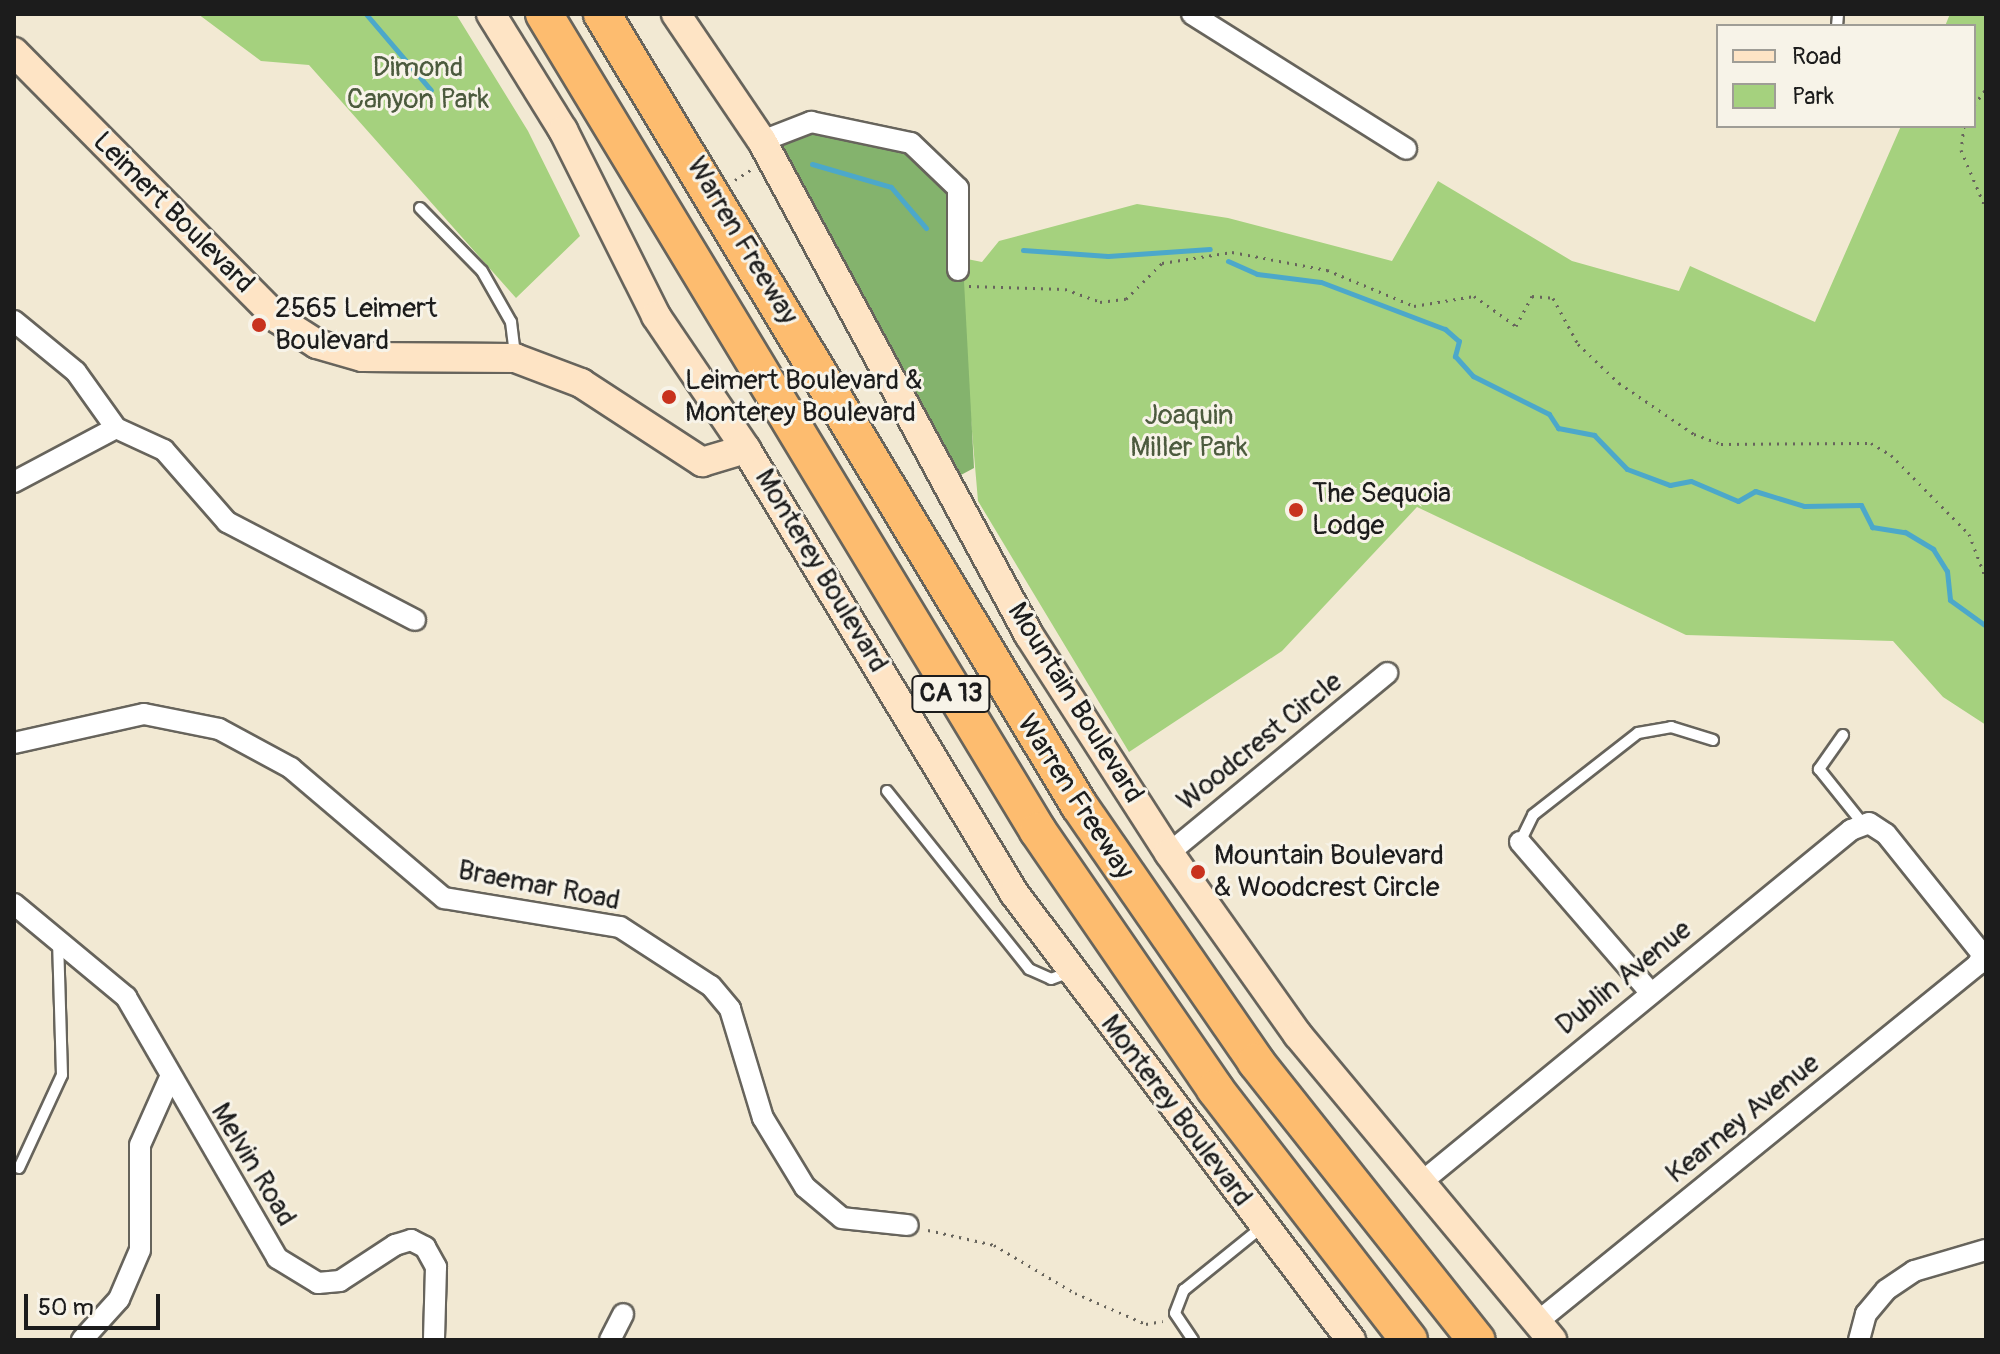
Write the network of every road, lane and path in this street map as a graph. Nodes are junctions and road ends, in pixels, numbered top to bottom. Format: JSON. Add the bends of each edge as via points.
{"nodes":[{"id":1,"x":491,"y":14,"type":"edge"},
{"id":2,"x":544,"y":14,"type":"edge"},
{"id":3,"x":602,"y":14,"type":"edge"},
{"id":4,"x":676,"y":14,"type":"edge"},
{"id":5,"x":1192,"y":14,"type":"edge"},
{"id":6,"x":14,"y":52,"type":"edge"},
{"id":7,"x":1964,"y":128,"type":"edge"},
{"id":8,"x":762,"y":141,"type":"junction"},
{"id":9,"x":1406,"y":149,"type":"dead end"},
{"id":10,"x":420,"y":208,"type":"dead end"},
{"id":11,"x":1986,"y":209,"type":"edge"},
{"id":12,"x":958,"y":270,"type":"joint"},
{"id":13,"x":14,"y":321,"type":"edge"},
{"id":14,"x":515,"y":358,"type":"junction"},
{"id":15,"x":116,"y":428,"type":"junction"},
{"id":16,"x":746,"y":449,"type":"junction"},
{"id":17,"x":14,"y":482,"type":"edge"},
{"id":18,"x":1986,"y":579,"type":"edge"},
{"id":19,"x":415,"y":620,"type":"dead end"},
{"id":20,"x":1387,"y":673,"type":"dead end"},
{"id":21,"x":1843,"y":735,"type":"dead end"},
{"id":22,"x":1713,"y":740,"type":"dead end"},
{"id":23,"x":14,"y":743,"type":"edge"},
{"id":24,"x":887,"y":791,"type":"dead end"},
{"id":25,"x":1866,"y":823,"type":"junction"},
{"id":26,"x":1520,"y":842,"type":"joint"},
{"id":27,"x":1169,"y":853,"type":"junction"},
{"id":28,"x":14,"y":904,"type":"edge"},
{"id":29,"x":58,"y":940,"type":"junction"},
{"id":30,"x":1070,"y":972,"type":"junction"},
{"id":31,"x":1649,"y":991,"type":"junction"},
{"id":32,"x":169,"y":1080,"type":"junction"},
{"id":33,"x":19,"y":1168,"type":"dead end"},
{"id":34,"x":1418,"y":1185,"type":"junction"},
{"id":35,"x":908,"y":1225,"type":"joint"},
{"id":36,"x":1264,"y":1226,"type":"junction"},
{"id":37,"x":1986,"y":1250,"type":"edge"},
{"id":38,"x":623,"y":1314,"type":"dead end"},
{"id":39,"x":1178,"y":1319,"type":"junction"},
{"id":40,"x":1544,"y":1332,"type":"edge"},
{"id":41,"x":82,"y":1340,"type":"edge"},
{"id":42,"x":434,"y":1340,"type":"edge"},
{"id":43,"x":610,"y":1340,"type":"edge"},
{"id":44,"x":1193,"y":1340,"type":"edge"},
{"id":45,"x":1351,"y":1340,"type":"edge"},
{"id":46,"x":1409,"y":1340,"type":"edge"},
{"id":47,"x":1478,"y":1340,"type":"edge"},
{"id":48,"x":1859,"y":1340,"type":"edge"}],
"edges":[{"from":1,"to":16,"type":"street","name":"Monterey Boulevard","via":[[563,130],[650,306]]},
{"from":2,"to":46,"type":"highway","name":"Warren Freeway","number":"CA 13","via":[[1038,831],[1215,1089]]},
{"from":3,"to":47,"type":"highway","name":"Warren Freeway","number":"CA 13","via":[[1079,805],[1256,1062]]},
{"from":4,"to":8,"type":"street","name":"Mountain Boulevard"},
{"from":5,"to":9,"type":"street"},
{"from":6,"to":14,"type":"street","name":"Leimert Boulevard","via":[[278,319],[317,344],[362,357]]},
{"from":7,"to":11,"type":"path","via":[[1961,150]]},
{"from":8,"to":12,"type":"street","via":[[811,122],[911,143],[958,188]]},
{"from":8,"to":27,"type":"street","name":"Mountain Boulevard","via":[[1029,635]]},
{"from":10,"to":14,"type":"lane","via":[[482,271],[514,330]]},
{"from":12,"to":18,"type":"path","via":[[970,287],[1065,289],[1100,302],[1126,299],[1162,263],[1232,252],[1327,270],[1414,306],[1474,296],[1516,326],[1532,296],[1553,298],[1578,344],[1694,434],[1721,444],[1871,443],[1891,455],[1969,534]]},
{"from":13,"to":15,"type":"street","via":[[76,372]]},
{"from":14,"to":16,"type":"street","name":"Leimert Boulevard","via":[[581,383],[702,462]]},
{"from":15,"to":17,"type":"street"},
{"from":15,"to":19,"type":"street","via":[[164,450],[227,522]]},
{"from":16,"to":30,"type":"street","name":"Monterey Boulevard","via":[[1014,893]]},
{"from":20,"to":27,"type":"street","name":"Woodcrest Circle"},
{"from":21,"to":25,"type":"lane","via":[[1819,769]]},
{"from":22,"to":26,"type":"lane","via":[[1671,727],[1638,733],[1533,815]]},
{"from":23,"to":35,"type":"street","name":"Braemar Road","via":[[144,714],[219,729],[291,768],[444,898],[620,927],[711,986],[730,1009],[763,1118],[805,1187],[842,1218]]},
{"from":24,"to":30,"type":"lane","via":[[1029,969],[1051,979]]},
{"from":25,"to":31,"type":"street","name":"Dublin Avenue"},
{"from":25,"to":40,"type":"street","name":"Kearney Avenue","via":[[1882,829],[1983,955]]},
{"from":26,"to":31,"type":"street"},
{"from":27,"to":34,"type":"street","name":"Mountain Boulevard","via":[[1298,1035]]},
{"from":28,"to":29,"type":"street","name":"Melvin Road"},
{"from":29,"to":32,"type":"street","name":"Melvin Road","via":[[126,997]]},
{"from":29,"to":33,"type":"lane","via":[[62,1075]]},
{"from":30,"to":36,"type":"street","name":"Monterey Boulevard"},
{"from":31,"to":34,"type":"street","name":"Dublin Avenue"},
{"from":32,"to":41,"type":"street","via":[[140,1145],[140,1250],[119,1299]]},
{"from":32,"to":42,"type":"street","name":"Melvin Road","via":[[277,1258],[318,1283],[340,1281],[395,1245],[411,1240],[425,1247],[436,1267]]},
{"from":34,"to":40,"type":"street","name":"Mountain Boulevard"},
{"from":35,"to":39,"type":"path","via":[[994,1245],[1146,1324]]},
{"from":36,"to":39,"type":"lane","via":[[1191,1280],[1177,1301]]},
{"from":36,"to":45,"type":"street","name":"Monterey Boulevard"},
{"from":37,"to":48,"type":"street","via":[[1914,1271],[1886,1290],[1866,1314]]},
{"from":38,"to":43,"type":"street"},
{"from":39,"to":44,"type":"lane"}]}
